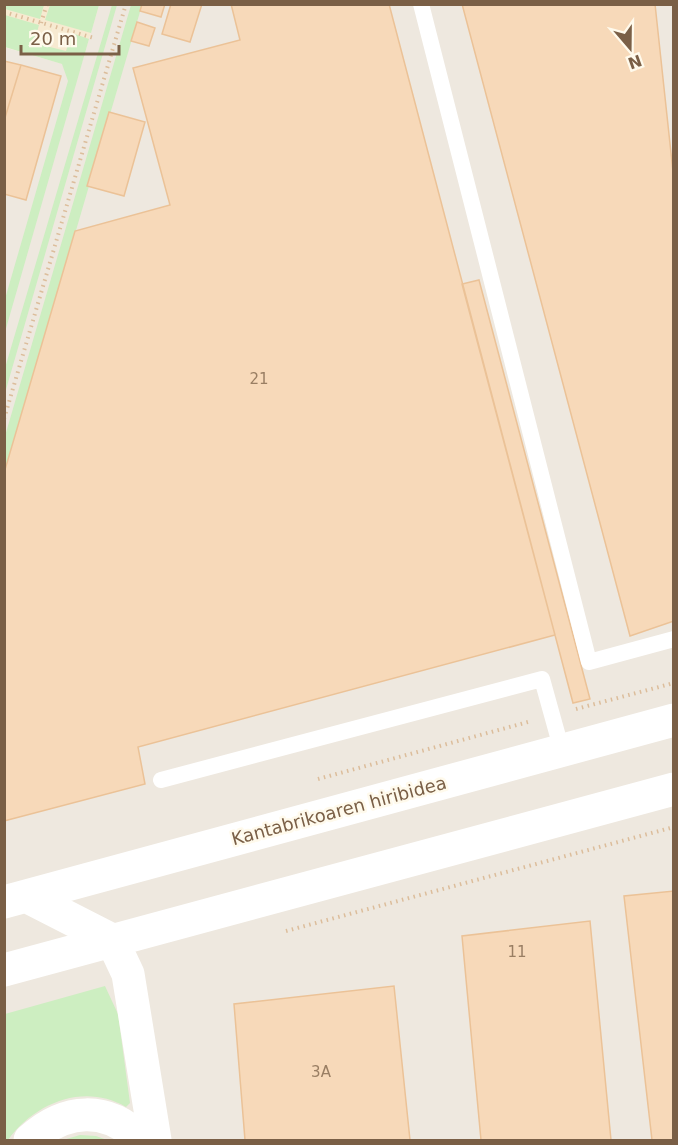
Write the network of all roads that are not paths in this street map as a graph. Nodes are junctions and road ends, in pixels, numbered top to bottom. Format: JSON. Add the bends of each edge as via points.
{"nodes":[{"id":1,"x":421,"y":4,"type":"edge"},
{"id":2,"x":674,"y":639,"type":"edge"},
{"id":3,"x":674,"y":720,"type":"edge"},
{"id":4,"x":562,"y":751,"type":"junction"},
{"id":5,"x":161,"y":780,"type":"dead end"},
{"id":6,"x":674,"y":789,"type":"edge"},
{"id":7,"x":15,"y":899,"type":"edge"},
{"id":8,"x":112,"y":940,"type":"junction"},
{"id":9,"x":4,"y":970,"type":"edge"},
{"id":10,"x":30,"y":1140,"type":"edge"},
{"id":11,"x":141,"y":1140,"type":"edge"},
{"id":12,"x":154,"y":1140,"type":"edge"}],
"edges":[{"from":1,"to":2,"type":"lane","via":[[589,662]]},
{"from":3,"to":4,"type":"main road","name":"Kantabrikoaren hiribidea"},
{"from":4,"to":5,"type":"lane","via":[[543,678]]},
{"from":4,"to":7,"type":"main road","name":"Kantabrikoaren hiribidea"},
{"from":6,"to":8,"type":"main road"},
{"from":7,"to":8,"type":"main road"},
{"from":8,"to":9,"type":"main road"},
{"from":8,"to":12,"type":"main road","via":[[128,974]]},
{"from":10,"to":11,"type":"main road","via":[[55,1120],[92,1115],[121,1123]]}]}
